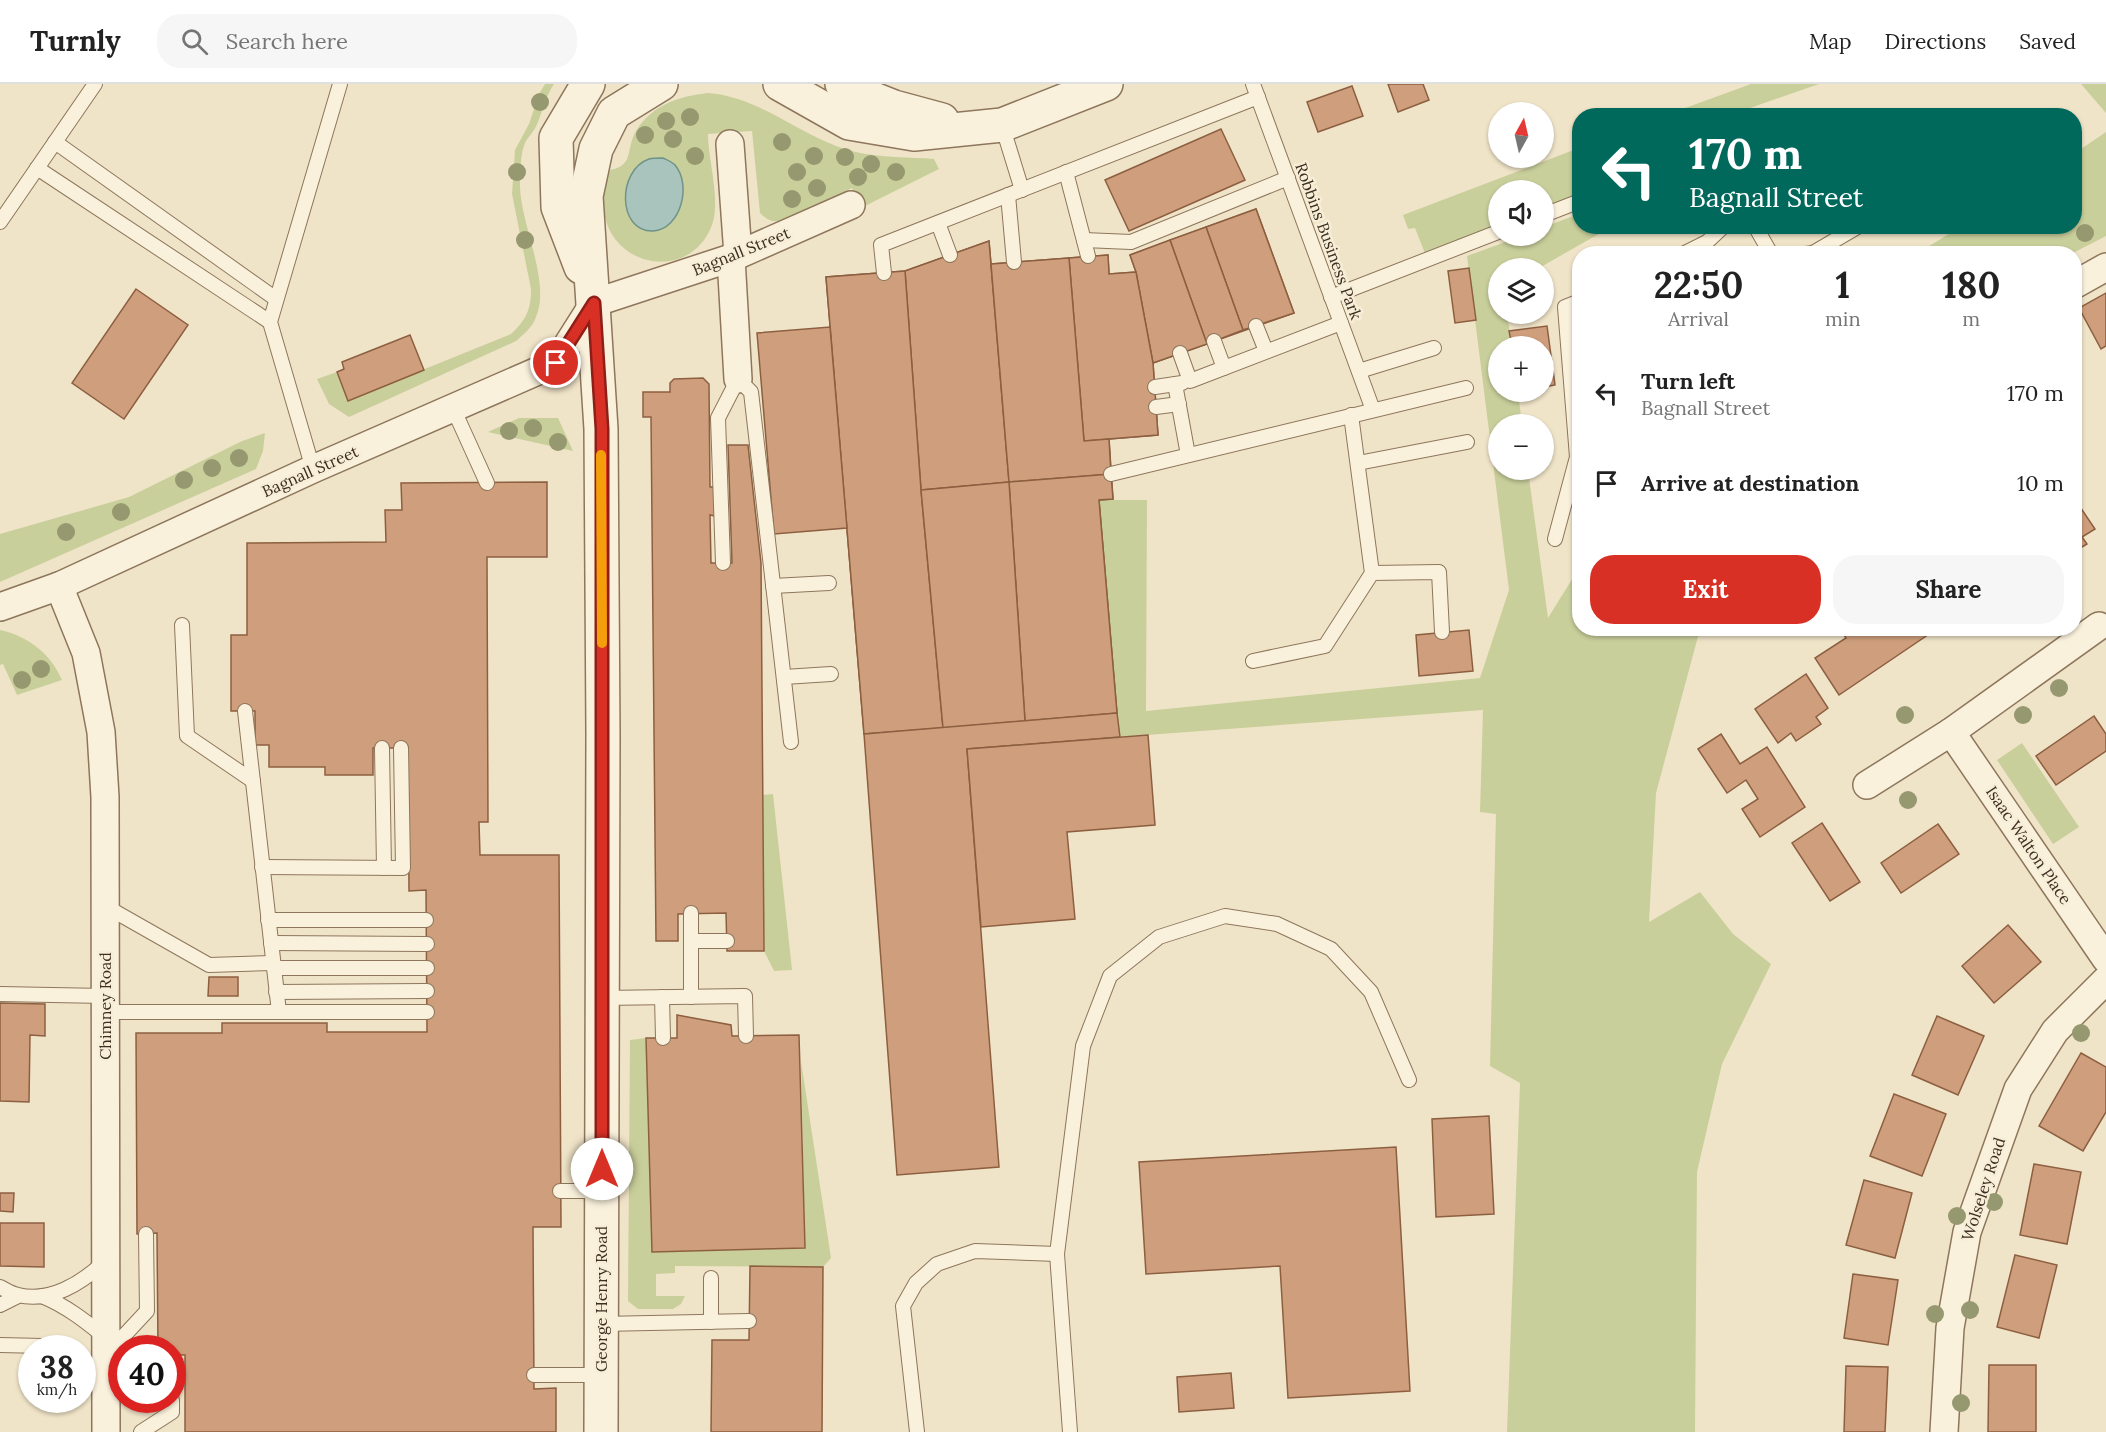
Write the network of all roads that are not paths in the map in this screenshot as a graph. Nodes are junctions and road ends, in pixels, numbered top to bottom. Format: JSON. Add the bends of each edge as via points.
{"nodes":[{"id":1,"x":95,"y":84,"type":"edge"},
{"id":2,"x":340,"y":84,"type":"edge"},
{"id":3,"x":588,"y":84,"type":"edge"},
{"id":4,"x":661,"y":84,"type":"edge"},
{"id":5,"x":780,"y":84,"type":"edge"},
{"id":6,"x":842,"y":84,"type":"edge"},
{"id":7,"x":1106,"y":84,"type":"edge"},
{"id":8,"x":1255,"y":91,"type":"edge"},
{"id":9,"x":1002,"y":125,"type":"junction"},
{"id":10,"x":969,"y":127,"type":"junction"},
{"id":11,"x":55,"y":142,"type":"junction"},
{"id":12,"x":730,"y":144,"type":"dead end"},
{"id":13,"x":37,"y":168,"type":"junction"},
{"id":14,"x":1066,"y":172,"type":"junction"},
{"id":15,"x":1288,"y":178,"type":"junction"},
{"id":16,"x":1015,"y":192,"type":"junction"},
{"id":17,"x":1572,"y":204,"type":"edge"},
{"id":18,"x":851,"y":205,"type":"dead end"},
{"id":19,"x":1554,"y":210,"type":"edge"},
{"id":20,"x":0,"y":222,"type":"edge"},
{"id":21,"x":938,"y":223,"type":"junction"},
{"id":22,"x":1716,"y":234,"type":"edge"},
{"id":23,"x":1845,"y":234,"type":"edge"},
{"id":24,"x":1488,"y":236,"type":"edge"},
{"id":25,"x":1084,"y":240,"type":"junction"},
{"id":26,"x":1699,"y":246,"type":"edge"},
{"id":27,"x":1824,"y":246,"type":"edge"},
{"id":28,"x":950,"y":255,"type":"dead end"},
{"id":29,"x":734,"y":256,"type":"junction"},
{"id":30,"x":1088,"y":256,"type":"dead end"},
{"id":31,"x":1014,"y":262,"type":"dead end"},
{"id":32,"x":2106,"y":267,"type":"edge"},
{"id":33,"x":884,"y":273,"type":"dead end"},
{"id":34,"x":2082,"y":280,"type":"edge"},
{"id":35,"x":1331,"y":297,"type":"junction"},
{"id":36,"x":276,"y":299,"type":"junction"},
{"id":37,"x":594,"y":303,"type":"junction"},
{"id":38,"x":1572,"y":304,"type":"edge"},
{"id":39,"x":270,"y":322,"type":"junction"},
{"id":40,"x":1341,"y":323,"type":"junction"},
{"id":41,"x":1256,"y":326,"type":"dead end"},
{"id":42,"x":1214,"y":341,"type":"dead end"},
{"id":43,"x":1434,"y":348,"type":"dead end"},
{"id":44,"x":1266,"y":351,"type":"junction"},
{"id":45,"x":1180,"y":353,"type":"dead end"},
{"id":46,"x":1224,"y":368,"type":"junction"},
{"id":47,"x":1572,"y":368,"type":"edge"},
{"id":48,"x":1359,"y":371,"type":"junction"},
{"id":49,"x":1190,"y":381,"type":"junction"},
{"id":50,"x":1175,"y":384,"type":"junction"},
{"id":51,"x":750,"y":387,"type":"junction"},
{"id":52,"x":1155,"y":387,"type":"dead end"},
{"id":53,"x":1466,"y":388,"type":"dead end"},
{"id":54,"x":1179,"y":404,"type":"junction"},
{"id":55,"x":1156,"y":406,"type":"dead end"},
{"id":56,"x":453,"y":408,"type":"junction"},
{"id":57,"x":1373,"y":410,"type":"junction"},
{"id":58,"x":1351,"y":416,"type":"junction"},
{"id":59,"x":1467,"y":442,"type":"dead end"},
{"id":60,"x":1188,"y":455,"type":"junction"},
{"id":61,"x":1358,"y":463,"type":"junction"},
{"id":62,"x":313,"y":469,"type":"junction"},
{"id":63,"x":1111,"y":474,"type":"dead end"},
{"id":64,"x":1572,"y":476,"type":"edge"},
{"id":65,"x":488,"y":483,"type":"dead end"},
{"id":66,"x":1555,"y":539,"type":"dead end"},
{"id":67,"x":723,"y":563,"type":"dead end"},
{"id":68,"x":1372,"y":573,"type":"junction"},
{"id":69,"x":828,"y":583,"type":"dead end"},
{"id":70,"x":59,"y":586,"type":"junction"},
{"id":71,"x":773,"y":586,"type":"junction"},
{"id":72,"x":0,"y":608,"type":"edge"},
{"id":73,"x":182,"y":625,"type":"dead end"},
{"id":74,"x":2099,"y":626,"type":"dead end"},
{"id":75,"x":1442,"y":632,"type":"dead end"},
{"id":76,"x":1252,"y":661,"type":"dead end"},
{"id":77,"x":831,"y":674,"type":"dead end"},
{"id":78,"x":784,"y":677,"type":"junction"},
{"id":79,"x":245,"y":711,"type":"dead end"},
{"id":80,"x":1951,"y":732,"type":"junction"},
{"id":81,"x":791,"y":742,"type":"dead end"},
{"id":82,"x":382,"y":748,"type":"dead end"},
{"id":83,"x":401,"y":748,"type":"dead end"},
{"id":84,"x":253,"y":782,"type":"junction"},
{"id":85,"x":1867,"y":784,"type":"dead end"},
{"id":86,"x":262,"y":867,"type":"junction"},
{"id":87,"x":384,"y":868,"type":"junction"},
{"id":88,"x":105,"y":906,"type":"junction"},
{"id":89,"x":691,"y":913,"type":"dead end"},
{"id":90,"x":268,"y":920,"type":"junction"},
{"id":91,"x":426,"y":920,"type":"dead end"},
{"id":92,"x":691,"y":941,"type":"junction"},
{"id":93,"x":727,"y":941,"type":"dead end"},
{"id":94,"x":271,"y":943,"type":"junction"},
{"id":95,"x":427,"y":944,"type":"dead end"},
{"id":96,"x":2106,"y":959,"type":"edge"},
{"id":97,"x":273,"y":965,"type":"junction"},
{"id":98,"x":427,"y":968,"type":"dead end"},
{"id":99,"x":2106,"y":980,"type":"edge"},
{"id":100,"x":427,"y":991,"type":"dead end"},
{"id":101,"x":276,"y":992,"type":"junction"},
{"id":102,"x":0,"y":994,"type":"edge"},
{"id":103,"x":662,"y":997,"type":"junction"},
{"id":104,"x":691,"y":997,"type":"junction"},
{"id":105,"x":602,"y":998,"type":"junction"},
{"id":106,"x":105,"y":1004,"type":"junction"},
{"id":107,"x":279,"y":1012,"type":"junction"},
{"id":108,"x":427,"y":1012,"type":"dead end"},
{"id":109,"x":746,"y":1036,"type":"dead end"},
{"id":110,"x":663,"y":1038,"type":"dead end"},
{"id":111,"x":1410,"y":1080,"type":"dead end"},
{"id":112,"x":560,"y":1191,"type":"dead end"},
{"id":113,"x":602,"y":1191,"type":"junction"},
{"id":114,"x":146,"y":1234,"type":"dead end"},
{"id":115,"x":1057,"y":1254,"type":"junction"},
{"id":116,"x":106,"y":1261,"type":"junction"},
{"id":117,"x":711,"y":1278,"type":"dead end"},
{"id":118,"x":0,"y":1287,"type":"edge"},
{"id":119,"x":18,"y":1296,"type":"junction"},
{"id":120,"x":42,"y":1296,"type":"junction"},
{"id":121,"x":0,"y":1305,"type":"edge"},
{"id":122,"x":749,"y":1321,"type":"dead end"},
{"id":123,"x":711,"y":1322,"type":"junction"},
{"id":124,"x":601,"y":1324,"type":"junction"},
{"id":125,"x":0,"y":1345,"type":"edge"},
{"id":126,"x":18,"y":1345,"type":"edge"},
{"id":127,"x":100,"y":1357,"type":"edge"},
{"id":128,"x":534,"y":1375,"type":"dead end"},
{"id":129,"x":601,"y":1375,"type":"junction"},
{"id":130,"x":170,"y":1413,"type":"edge"},
{"id":131,"x":106,"y":1432,"type":"edge"},
{"id":132,"x":141,"y":1432,"type":"edge"},
{"id":133,"x":601,"y":1432,"type":"edge"},
{"id":134,"x":917,"y":1432,"type":"edge"},
{"id":135,"x":1070,"y":1432,"type":"edge"},
{"id":136,"x":1944,"y":1432,"type":"edge"}],
"edges":[{"from":1,"to":11,"type":"lane"},
{"from":2,"to":36,"type":"lane"},
{"from":3,"to":37,"type":"street","via":[[556,138],[558,207]]},
{"from":4,"to":37,"type":"street","via":[[614,114],[596,149],[586,196]]},
{"from":5,"to":10,"type":"street","via":[[849,123],[914,134]]},
{"from":6,"to":10,"type":"street","via":[[894,107]]},
{"from":7,"to":9,"type":"street"},
{"from":8,"to":14,"type":"lane"},
{"from":8,"to":15,"type":"lane","name":"Robbins Business Park"},
{"from":9,"to":10,"type":"street"},
{"from":9,"to":16,"type":"lane"},
{"from":11,"to":13,"type":"lane"},
{"from":11,"to":36,"type":"lane"},
{"from":12,"to":29,"type":"street"},
{"from":13,"to":20,"type":"lane"},
{"from":13,"to":39,"type":"lane"},
{"from":14,"to":16,"type":"lane"},
{"from":14,"to":25,"type":"lane"},
{"from":15,"to":25,"type":"lane","via":[[1149,241]]},
{"from":15,"to":35,"type":"lane","name":"Robbins Business Park"},
{"from":16,"to":21,"type":"lane"},
{"from":16,"to":31,"type":"lane"},
{"from":17,"to":19,"type":"lane"},
{"from":18,"to":29,"type":"street","name":"Bagnall Street"},
{"from":21,"to":28,"type":"lane"},
{"from":21,"to":33,"type":"lane","via":[[881,245]]},
{"from":22,"to":26,"type":"lane"},
{"from":23,"to":27,"type":"lane"},
{"from":24,"to":35,"type":"lane"},
{"from":25,"to":30,"type":"lane"},
{"from":29,"to":37,"type":"street","name":"Bagnall Street"},
{"from":29,"to":51,"type":"street"},
{"from":32,"to":34,"type":"street"},
{"from":35,"to":40,"type":"lane","name":"Robbins Business Park"},
{"from":36,"to":39,"type":"lane"},
{"from":37,"to":56,"type":"street","name":"Bagnall Street","via":[[556,363]]},
{"from":37,"to":105,"type":"street","name":"George Henry Road","via":[[602,429]]},
{"from":38,"to":47,"type":"lane","via":[[1565,307]]},
{"from":39,"to":62,"type":"lane"},
{"from":40,"to":44,"type":"lane"},
{"from":40,"to":48,"type":"lane","name":"Robbins Business Park"},
{"from":41,"to":44,"type":"lane"},
{"from":42,"to":46,"type":"lane"},
{"from":43,"to":48,"type":"lane"},
{"from":44,"to":46,"type":"lane"},
{"from":45,"to":49,"type":"lane"},
{"from":46,"to":49,"type":"lane"},
{"from":48,"to":57,"type":"lane","name":"Robbins Business Park"},
{"from":49,"to":50,"type":"lane"},
{"from":50,"to":52,"type":"lane"},
{"from":50,"to":54,"type":"lane"},
{"from":51,"to":67,"type":"lane","via":[[718,418]]},
{"from":51,"to":71,"type":"lane"},
{"from":53,"to":57,"type":"lane"},
{"from":54,"to":55,"type":"lane"},
{"from":54,"to":60,"type":"lane"},
{"from":56,"to":62,"type":"street","name":"Bagnall Street"},
{"from":56,"to":65,"type":"lane"},
{"from":57,"to":58,"type":"lane"},
{"from":58,"to":60,"type":"lane"},
{"from":58,"to":61,"type":"lane"},
{"from":59,"to":61,"type":"lane"},
{"from":60,"to":63,"type":"lane"},
{"from":61,"to":68,"type":"lane"},
{"from":62,"to":70,"type":"street","name":"Bagnall Street"},
{"from":64,"to":66,"type":"lane"},
{"from":68,"to":75,"type":"lane","via":[[1439,572]]},
{"from":68,"to":76,"type":"lane","via":[[1325,646]]},
{"from":69,"to":71,"type":"lane"},
{"from":70,"to":72,"type":"street","name":"Bagnall Street"},
{"from":70,"to":88,"type":"street","name":"Chimney Road","via":[[86,653],[101,732]]},
{"from":71,"to":78,"type":"lane"},
{"from":73,"to":84,"type":"lane","via":[[187,736]]},
{"from":74,"to":80,"type":"street"},
{"from":77,"to":78,"type":"lane"},
{"from":78,"to":81,"type":"lane"},
{"from":79,"to":84,"type":"lane"},
{"from":80,"to":85,"type":"street"},
{"from":80,"to":96,"type":"street","name":"Isaac Walton Place"},
{"from":82,"to":87,"type":"lane"},
{"from":83,"to":87,"type":"lane","via":[[403,868]]},
{"from":84,"to":86,"type":"lane"},
{"from":86,"to":87,"type":"lane"},
{"from":86,"to":90,"type":"lane"},
{"from":88,"to":97,"type":"lane","via":[[209,965]]},
{"from":88,"to":106,"type":"street","name":"Chimney Road"},
{"from":89,"to":92,"type":"lane"},
{"from":90,"to":91,"type":"lane"},
{"from":90,"to":94,"type":"lane"},
{"from":92,"to":93,"type":"lane"},
{"from":92,"to":104,"type":"lane"},
{"from":94,"to":95,"type":"lane"},
{"from":94,"to":97,"type":"lane"},
{"from":97,"to":98,"type":"lane"},
{"from":97,"to":101,"type":"lane"},
{"from":99,"to":136,"type":"street","name":"Wolseley Road","via":[[2055,1031],[2018,1089],[2002,1133],[1967,1232],[1950,1328]]},
{"from":100,"to":101,"type":"lane"},
{"from":101,"to":107,"type":"lane"},
{"from":102,"to":106,"type":"lane"},
{"from":103,"to":104,"type":"lane"},
{"from":103,"to":105,"type":"lane"},
{"from":103,"to":110,"type":"lane"},
{"from":104,"to":109,"type":"lane","via":[[745,996]]},
{"from":105,"to":113,"type":"street","name":"George Henry Road"},
{"from":106,"to":107,"type":"lane"},
{"from":106,"to":116,"type":"street","name":"Chimney Road"},
{"from":107,"to":108,"type":"lane"},
{"from":111,"to":115,"type":"lane","via":[[1371,992],[1330,949],[1277,924],[1225,916],[1159,937],[1110,976],[1083,1046]]},
{"from":112,"to":113,"type":"lane"},
{"from":113,"to":124,"type":"street","name":"George Henry Road"},
{"from":114,"to":127,"type":"lane","via":[[147,1311]]},
{"from":115,"to":134,"type":"lane","via":[[975,1251],[937,1264],[916,1283],[903,1306]]},
{"from":115,"to":135,"type":"lane"},
{"from":116,"to":120,"type":"lane","via":[[76,1285]]},
{"from":116,"to":127,"type":"street","name":"Chimney Road"},
{"from":117,"to":123,"type":"lane"},
{"from":118,"to":119,"type":"lane"},
{"from":119,"to":120,"type":"lane"},
{"from":119,"to":121,"type":"lane"},
{"from":120,"to":127,"type":"lane","via":[[78,1314]]},
{"from":122,"to":123,"type":"lane"},
{"from":123,"to":124,"type":"lane"},
{"from":124,"to":129,"type":"street","name":"George Henry Road"},
{"from":125,"to":126,"type":"lane"},
{"from":127,"to":131,"type":"street","name":"Chimney Road"},
{"from":128,"to":129,"type":"lane"},
{"from":129,"to":133,"type":"street","name":"George Henry Road"},
{"from":130,"to":132,"type":"lane"}]}
